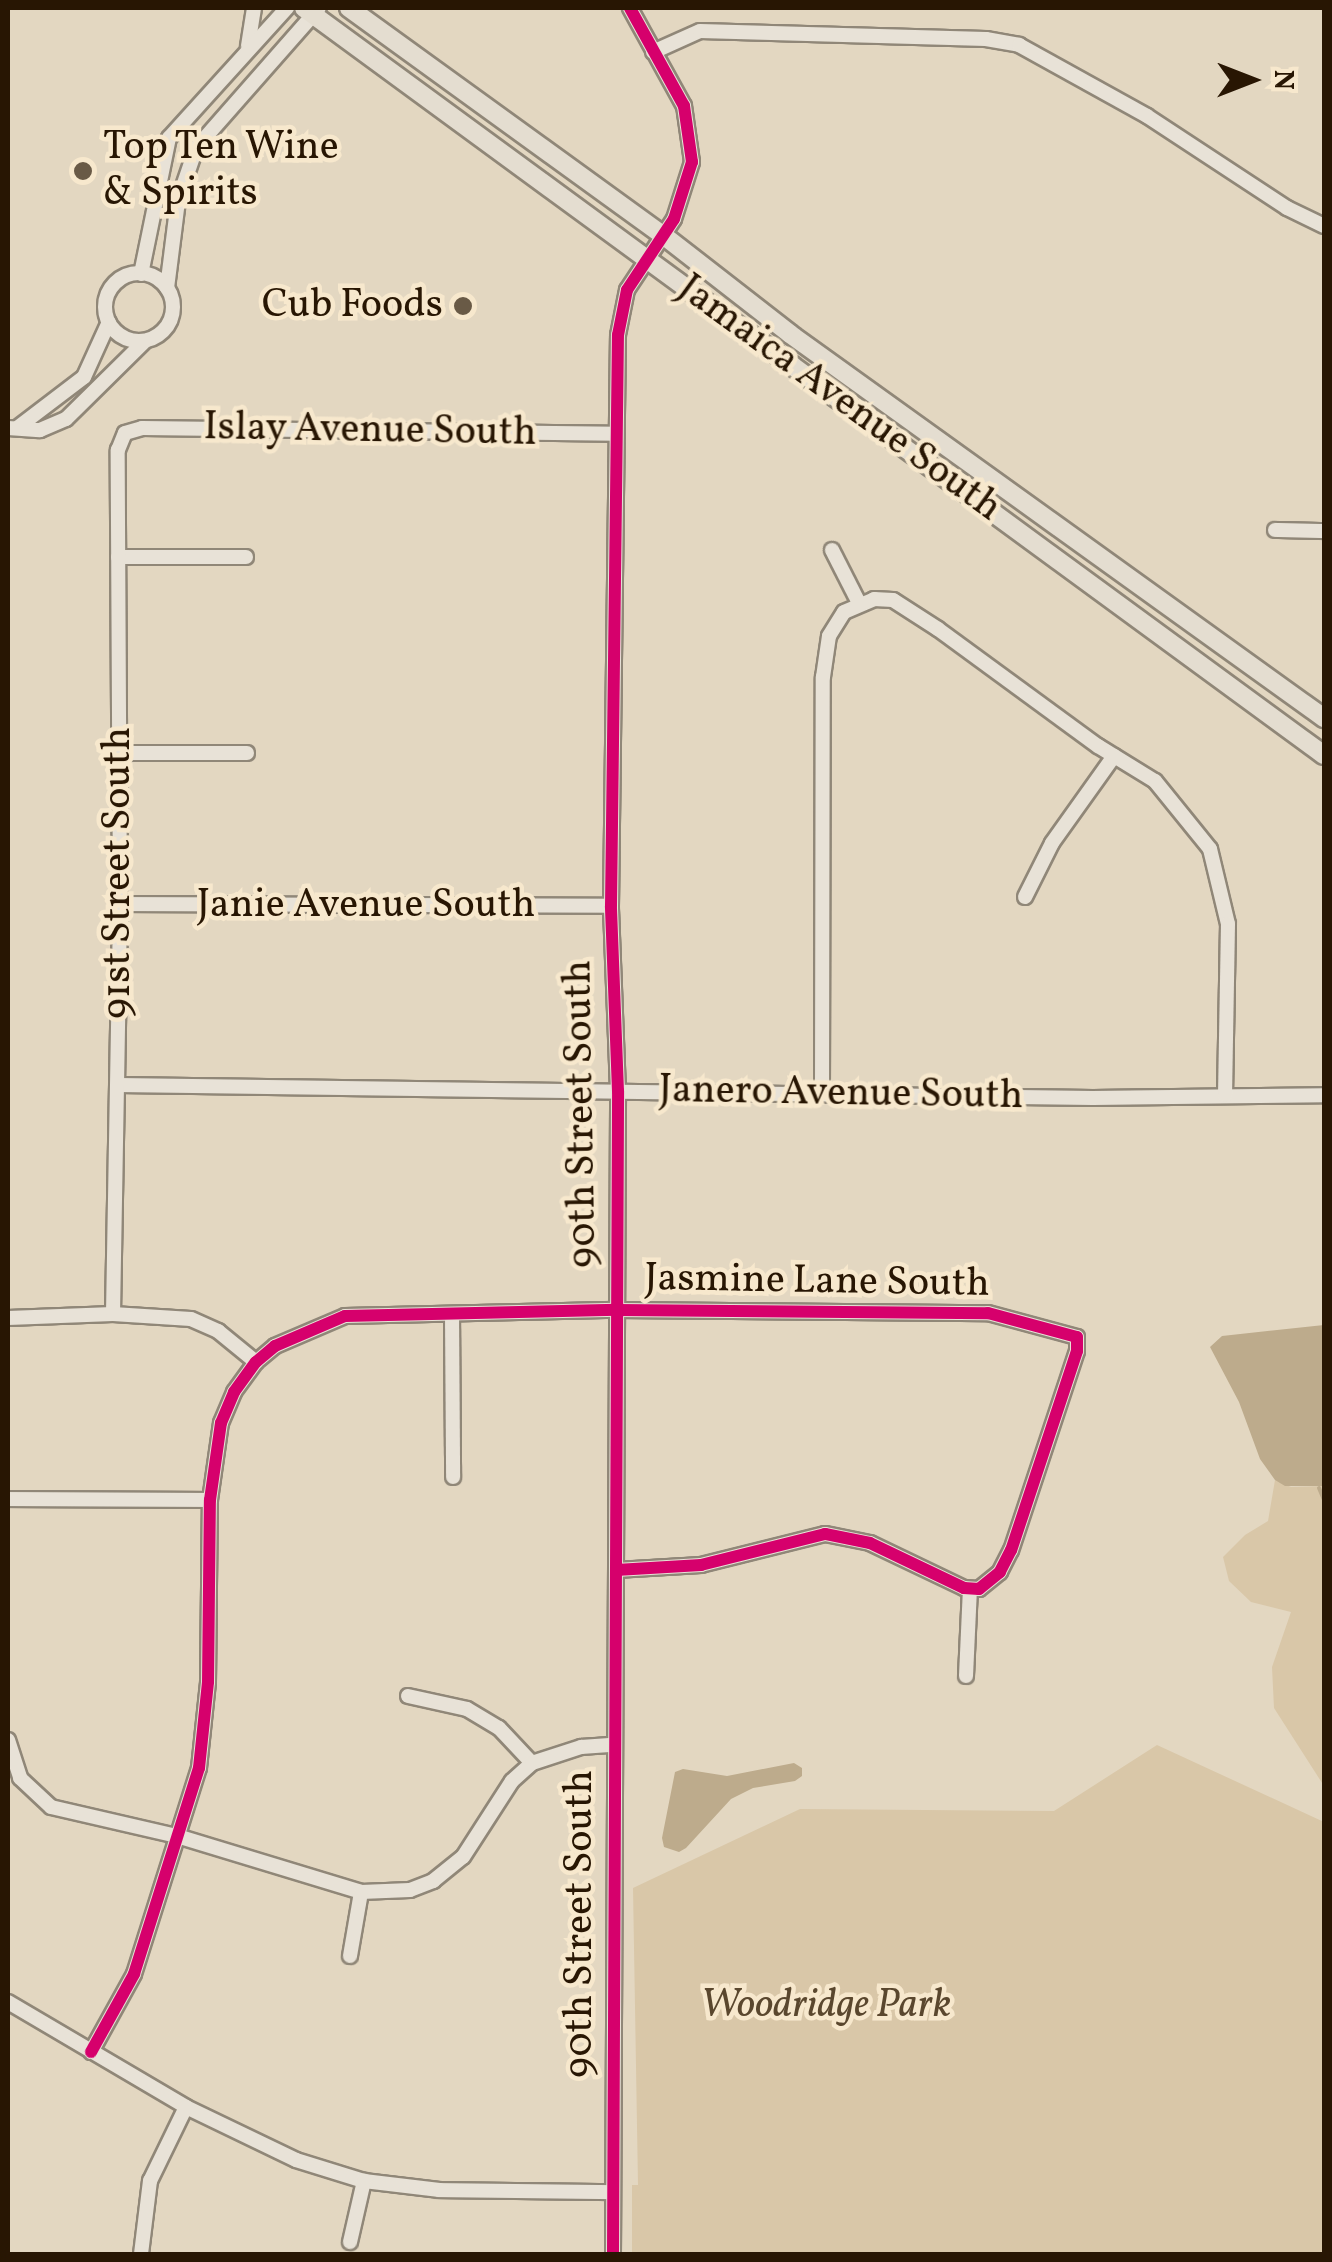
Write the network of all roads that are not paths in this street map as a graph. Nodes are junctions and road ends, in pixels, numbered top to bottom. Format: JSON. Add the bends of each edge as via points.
{"nodes":[{"id":1,"x":254,"y":8,"type":"edge"},
{"id":2,"x":287,"y":8,"type":"edge"},
{"id":3,"x":349,"y":8,"type":"edge"},
{"id":4,"x":630,"y":8,"type":"edge"},
{"id":5,"x":312,"y":10,"type":"edge"},
{"id":6,"x":653,"y":52,"type":"junction"},
{"id":7,"x":244,"y":54,"type":"junction"},
{"id":8,"x":1324,"y":226,"type":"edge"},
{"id":9,"x":662,"y":235,"type":"junction"},
{"id":10,"x":646,"y":256,"type":"junction"},
{"id":11,"x":141,"y":274,"type":"junction"},
{"id":12,"x":167,"y":288,"type":"junction"},
{"id":13,"x":109,"y":322,"type":"junction"},
{"id":14,"x":146,"y":341,"type":"junction"},
{"id":15,"x":12,"y":428,"type":"edge"},
{"id":16,"x":125,"y":433,"type":"joint"},
{"id":17,"x":616,"y":434,"type":"junction"},
{"id":18,"x":1276,"y":530,"type":"dead end"},
{"id":19,"x":1324,"y":530,"type":"edge"},
{"id":20,"x":832,"y":550,"type":"dead end"},
{"id":21,"x":246,"y":556,"type":"dead end"},
{"id":22,"x":118,"y":558,"type":"junction"},
{"id":23,"x":859,"y":603,"type":"junction"},
{"id":24,"x":1324,"y":718,"type":"edge"},
{"id":25,"x":247,"y":753,"type":"dead end"},
{"id":26,"x":119,"y":754,"type":"junction"},
{"id":27,"x":1324,"y":755,"type":"edge"},
{"id":28,"x":1114,"y":756,"type":"junction"},
{"id":29,"x":1025,"y":897,"type":"dead end"},
{"id":30,"x":120,"y":904,"type":"junction"},
{"id":31,"x":611,"y":906,"type":"junction"},
{"id":32,"x":118,"y":1085,"type":"junction"},
{"id":33,"x":618,"y":1090,"type":"junction"},
{"id":34,"x":822,"y":1092,"type":"junction"},
{"id":35,"x":1224,"y":1095,"type":"junction"},
{"id":36,"x":1324,"y":1096,"type":"edge"},
{"id":37,"x":617,"y":1310,"type":"junction"},
{"id":38,"x":114,"y":1314,"type":"junction"},
{"id":39,"x":452,"y":1314,"type":"junction"},
{"id":40,"x":8,"y":1318,"type":"edge"},
{"id":41,"x":256,"y":1362,"type":"junction"},
{"id":42,"x":454,"y":1477,"type":"dead end"},
{"id":43,"x":8,"y":1500,"type":"edge"},
{"id":44,"x":210,"y":1500,"type":"junction"},
{"id":45,"x":616,"y":1570,"type":"junction"},
{"id":46,"x":970,"y":1589,"type":"junction"},
{"id":47,"x":966,"y":1676,"type":"dead end"},
{"id":48,"x":408,"y":1696,"type":"dead end"},
{"id":49,"x":8,"y":1740,"type":"edge"},
{"id":50,"x":614,"y":1746,"type":"junction"},
{"id":51,"x":532,"y":1763,"type":"junction"},
{"id":52,"x":177,"y":1836,"type":"junction"},
{"id":53,"x":361,"y":1892,"type":"junction"},
{"id":54,"x":350,"y":1956,"type":"dead end"},
{"id":55,"x":8,"y":2002,"type":"edge"},
{"id":56,"x":91,"y":2052,"type":"junction"},
{"id":57,"x":186,"y":2107,"type":"junction"},
{"id":58,"x":364,"y":2180,"type":"junction"},
{"id":59,"x":613,"y":2192,"type":"junction"},
{"id":60,"x":350,"y":2242,"type":"dead end"},
{"id":61,"x":141,"y":2254,"type":"edge"},
{"id":62,"x":613,"y":2254,"type":"edge"}],
"edges":[{"from":1,"to":7,"type":"street"},
{"from":2,"to":7,"type":"street"},
{"from":3,"to":9,"type":"main road","name":"Jamaica Avenue South"},
{"from":4,"to":6,"type":"street","name":"90th Street South"},
{"from":5,"to":10,"type":"main road","name":"Jamaica Avenue South"},
{"from":5,"to":12,"type":"street","via":[[196,148],[178,201]]},
{"from":6,"to":8,"type":"street","via":[[700,31],[1019,45]]},
{"from":6,"to":9,"type":"street","name":"90th Street South","via":[[684,106],[692,144],[684,198]]},
{"from":7,"to":11,"type":"street","via":[[169,138]]},
{"from":9,"to":10,"type":"street","name":"90th Street South"},
{"from":9,"to":24,"type":"main road","name":"Jamaica Avenue South"},
{"from":10,"to":17,"type":"street","name":"90th Street South","via":[[618,324]]},
{"from":10,"to":27,"type":"main road","name":"Jamaica Avenue South"},
{"from":11,"to":12,"type":"street"},
{"from":11,"to":13,"type":"street","via":[[110,289]]},
{"from":12,"to":14,"type":"street","via":[[170,322]]},
{"from":13,"to":14,"type":"street","via":[[124,338]]},
{"from":13,"to":15,"type":"street","via":[[84,377]]},
{"from":14,"to":15,"type":"street","via":[[66,418],[40,430]]},
{"from":16,"to":17,"type":"street","name":"Islay Avenue South","via":[[142,428]]},
{"from":16,"to":22,"type":"street","name":"91st Street South","via":[[118,450]]},
{"from":17,"to":31,"type":"street","name":"90th Street South"},
{"from":18,"to":19,"type":"street"},
{"from":20,"to":23,"type":"street"},
{"from":21,"to":22,"type":"street"},
{"from":22,"to":26,"type":"street","name":"91st Street South"},
{"from":23,"to":28,"type":"street","via":[[893,600]]},
{"from":23,"to":34,"type":"street","via":[[844,612],[829,636],[823,677]]},
{"from":25,"to":26,"type":"street"},
{"from":26,"to":30,"type":"street","name":"91st Street South"},
{"from":28,"to":29,"type":"street","via":[[1052,842]]},
{"from":28,"to":35,"type":"street","via":[[1155,780],[1210,849],[1218,869],[1228,924]]},
{"from":30,"to":31,"type":"street","name":"Janie Avenue South"},
{"from":30,"to":32,"type":"street","name":"91st Street South"},
{"from":31,"to":33,"type":"street","name":"90th Street South"},
{"from":32,"to":33,"type":"street","name":"Janero Avenue South"},
{"from":32,"to":38,"type":"street","name":"91st Street South"},
{"from":33,"to":34,"type":"street","name":"Janero Avenue South"},
{"from":33,"to":37,"type":"street","name":"90th Street South"},
{"from":34,"to":35,"type":"street","name":"Janero Avenue South"},
{"from":35,"to":36,"type":"street","name":"Janero Avenue South"},
{"from":37,"to":39,"type":"street"},
{"from":37,"to":45,"type":"street","name":"90th Street South"},
{"from":37,"to":46,"type":"street","name":"Jasmine Lane South","via":[[988,1314],[1077,1337],[1011,1550],[993,1580]]},
{"from":38,"to":40,"type":"street"},
{"from":38,"to":41,"type":"street","via":[[191,1320],[218,1331]]},
{"from":39,"to":41,"type":"street","via":[[344,1316],[297,1334]]},
{"from":39,"to":42,"type":"street"},
{"from":41,"to":44,"type":"street","via":[[220,1423]]},
{"from":43,"to":44,"type":"street"},
{"from":44,"to":52,"type":"street","via":[[205,1717]]},
{"from":45,"to":46,"type":"street","via":[[701,1565],[825,1534],[870,1543]]},
{"from":45,"to":50,"type":"street","name":"90th Street South"},
{"from":46,"to":47,"type":"street"},
{"from":48,"to":51,"type":"street","via":[[466,1709],[499,1728]]},
{"from":49,"to":52,"type":"street","via":[[20,1778],[51,1807]]},
{"from":50,"to":51,"type":"street","via":[[581,1747]]},
{"from":50,"to":59,"type":"street","name":"90th Street South"},
{"from":51,"to":53,"type":"street","via":[[448,1872],[410,1890]]},
{"from":52,"to":53,"type":"street"},
{"from":52,"to":56,"type":"street","via":[[134,1974]]},
{"from":53,"to":54,"type":"street"},
{"from":55,"to":56,"type":"street"},
{"from":56,"to":57,"type":"street"},
{"from":57,"to":58,"type":"street","via":[[249,2141]]},
{"from":57,"to":61,"type":"street","via":[[150,2180]]},
{"from":58,"to":59,"type":"street","via":[[439,2190]]},
{"from":58,"to":60,"type":"street"},
{"from":59,"to":62,"type":"street","name":"90th Street South"}]}
